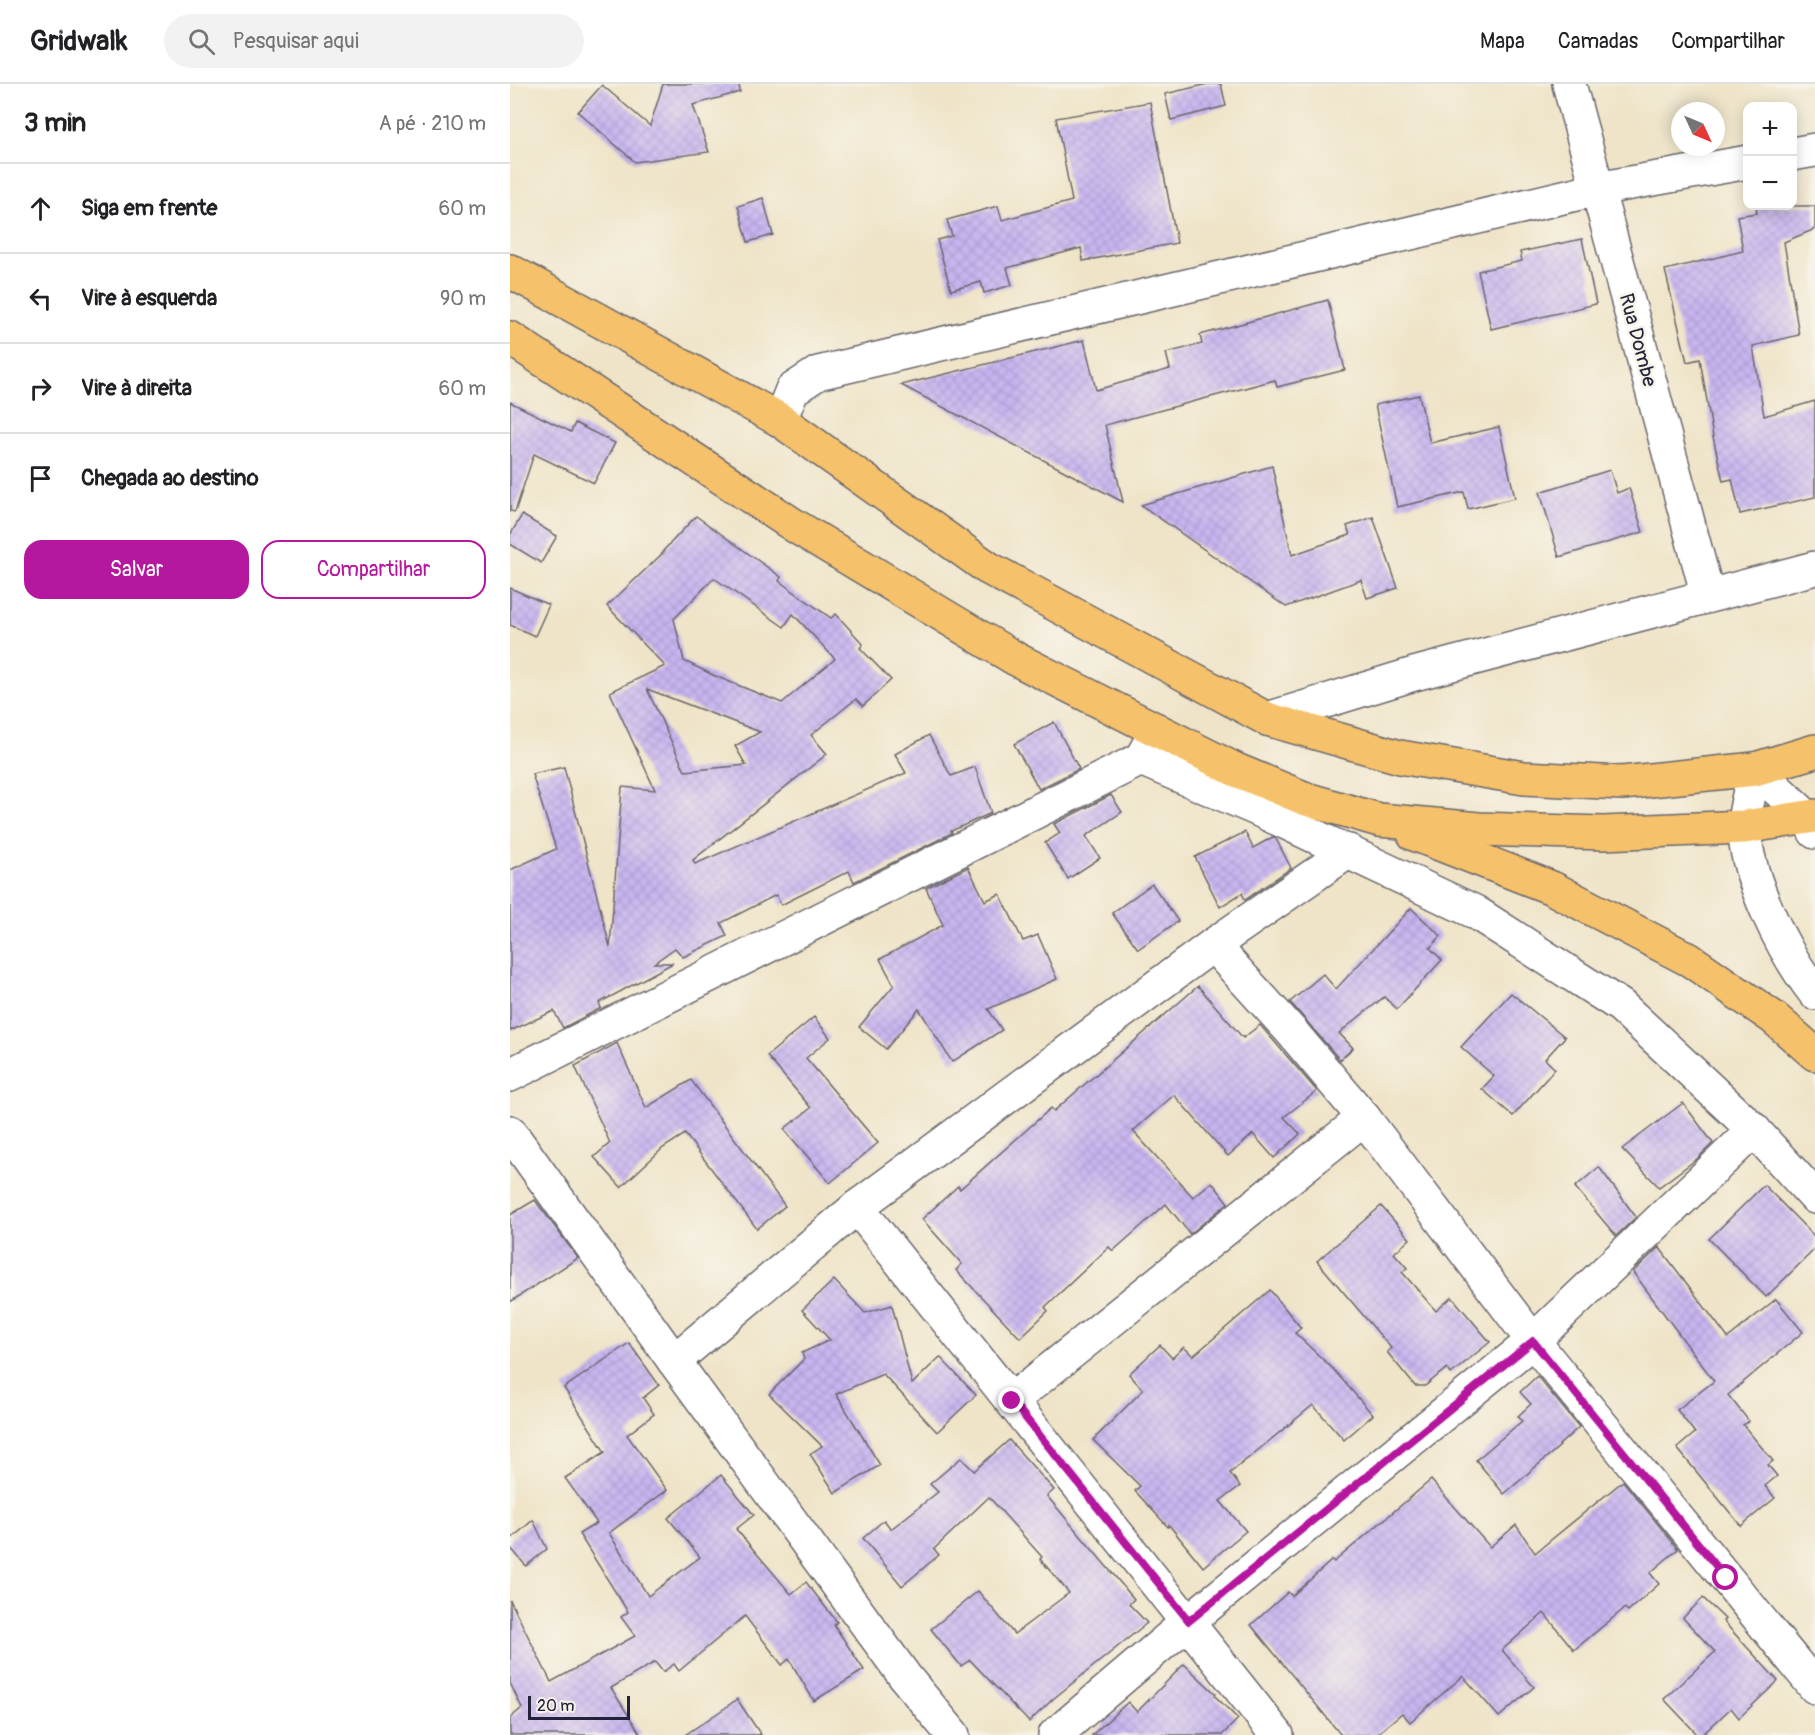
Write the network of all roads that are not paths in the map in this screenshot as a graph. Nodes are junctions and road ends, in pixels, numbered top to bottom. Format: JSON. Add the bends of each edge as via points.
{"nodes":[{"id":1,"x":1569,"y":84,"type":"edge"},
{"id":2,"x":1815,"y":150,"type":"edge"},
{"id":3,"x":1797,"y":153,"type":"edge"},
{"id":4,"x":1743,"y":163,"type":"edge"},
{"id":5,"x":1597,"y":189,"type":"junction"},
{"id":6,"x":510,"y":271,"type":"edge"},
{"id":7,"x":510,"y":338,"type":"edge"},
{"id":8,"x":780,"y":420,"type":"junction"},
{"id":9,"x":1815,"y":568,"type":"edge"},
{"id":10,"x":1708,"y":596,"type":"junction"},
{"id":11,"x":1267,"y":719,"type":"junction"},
{"id":12,"x":1157,"y":730,"type":"junction"},
{"id":13,"x":1815,"y":751,"type":"edge"},
{"id":14,"x":1141,"y":759,"type":"junction"},
{"id":15,"x":1755,"y":769,"type":"junction"},
{"id":16,"x":1379,"y":820,"type":"junction"},
{"id":17,"x":1813,"y":822,"type":"edge"},
{"id":18,"x":1744,"y":827,"type":"junction"},
{"id":19,"x":1349,"y":851,"type":"junction"},
{"id":20,"x":1213,"y":945,"type":"junction"},
{"id":21,"x":1815,"y":993,"type":"edge"},
{"id":22,"x":1815,"y":1054,"type":"edge"},
{"id":23,"x":510,"y":1075,"type":"edge"},
{"id":24,"x":1364,"y":1118,"type":"junction"},
{"id":25,"x":1754,"y":1130,"type":"junction"},
{"id":26,"x":510,"y":1132,"type":"edge"},
{"id":27,"x":1815,"y":1197,"type":"edge"},
{"id":28,"x":857,"y":1207,"type":"junction"},
{"id":29,"x":1533,"y":1341,"type":"junction"},
{"id":30,"x":674,"y":1361,"type":"junction"},
{"id":31,"x":1012,"y":1401,"type":"junction"},
{"id":32,"x":1189,"y":1621,"type":"junction"},
{"id":33,"x":1815,"y":1687,"type":"edge"},
{"id":34,"x":953,"y":1735,"type":"edge"},
{"id":35,"x":1055,"y":1735,"type":"edge"},
{"id":36,"x":1277,"y":1735,"type":"edge"}],
"edges":[{"from":1,"to":5,"type":"street","name":"Rua Dombe"},
{"from":2,"to":3,"type":"street"},
{"from":4,"to":5,"type":"street"},
{"from":5,"to":8,"type":"street","via":[[818,373],[792,390]]},
{"from":5,"to":10,"type":"street","name":"Rua Dombe"},
{"from":6,"to":8,"type":"highway"},
{"from":7,"to":12,"type":"highway","via":[[795,526],[1016,659]]},
{"from":8,"to":11,"type":"highway","via":[[988,568]]},
{"from":9,"to":10,"type":"street"},
{"from":10,"to":11,"type":"street","via":[[1414,674]]},
{"from":11,"to":15,"type":"highway","via":[[1400,757],[1524,778],[1622,783]]},
{"from":12,"to":14,"type":"street"},
{"from":12,"to":16,"type":"highway","via":[[1236,770],[1306,799]]},
{"from":13,"to":15,"type":"highway"},
{"from":14,"to":19,"type":"street"},
{"from":14,"to":23,"type":"street"},
{"from":15,"to":17,"type":"street"},
{"from":15,"to":18,"type":"street"},
{"from":16,"to":18,"type":"highway","via":[[1479,829],[1603,833]]},
{"from":16,"to":22,"type":"highway","via":[[1552,888],[1690,960],[1774,1018]]},
{"from":17,"to":18,"type":"highway"},
{"from":18,"to":21,"type":"street","via":[[1752,869],[1765,904],[1796,969]]},
{"from":19,"to":20,"type":"street"},
{"from":19,"to":25,"type":"street","via":[[1475,912],[1621,1006]]},
{"from":20,"to":24,"type":"street"},
{"from":20,"to":28,"type":"street"},
{"from":24,"to":29,"type":"street"},
{"from":24,"to":31,"type":"street"},
{"from":25,"to":27,"type":"street"},
{"from":25,"to":29,"type":"street"},
{"from":26,"to":30,"type":"street"},
{"from":28,"to":30,"type":"street"},
{"from":28,"to":31,"type":"street"},
{"from":29,"to":32,"type":"street"},
{"from":29,"to":33,"type":"street"},
{"from":30,"to":34,"type":"street","via":[[906,1678]]},
{"from":31,"to":32,"type":"street"},
{"from":32,"to":35,"type":"street"},
{"from":32,"to":36,"type":"street"}]}
